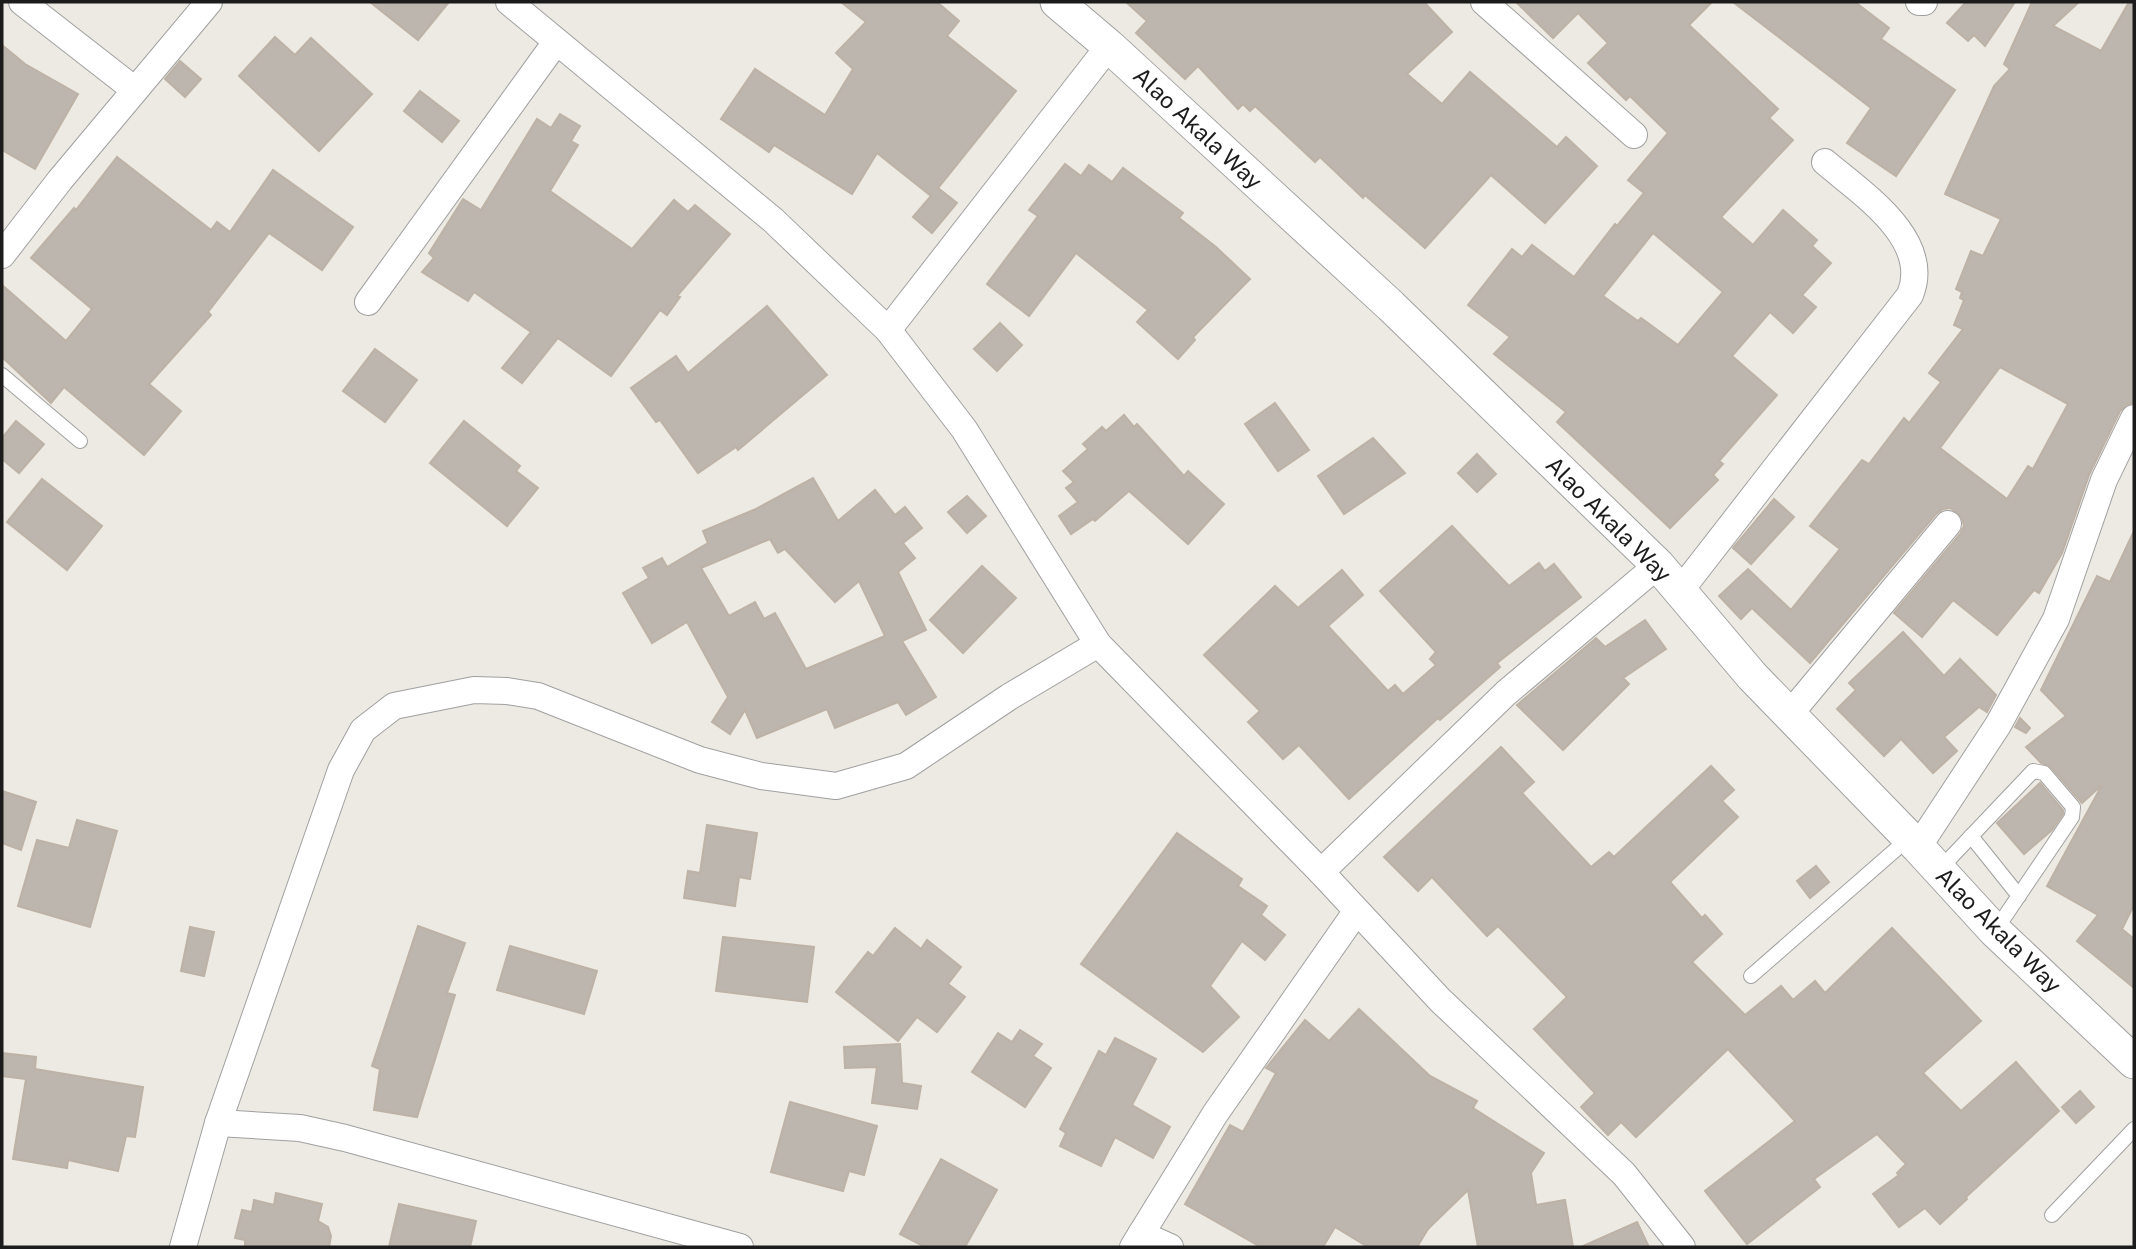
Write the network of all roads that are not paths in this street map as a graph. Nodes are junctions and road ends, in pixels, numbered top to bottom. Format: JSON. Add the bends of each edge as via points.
{"nodes":[{"id":1,"x":22,"y":2,"type":"edge"},
{"id":2,"x":209,"y":2,"type":"edge"},
{"id":3,"x":509,"y":2,"type":"edge"},
{"id":4,"x":1058,"y":2,"type":"edge"},
{"id":5,"x":1484,"y":2,"type":"edge"},
{"id":6,"x":556,"y":42,"type":"junction"},
{"id":7,"x":1109,"y":46,"type":"junction"},
{"id":8,"x":135,"y":90,"type":"junction"},
{"id":9,"x":1634,"y":135,"type":"dead end"},
{"id":10,"x":1825,"y":162,"type":"dead end"},
{"id":11,"x":2,"y":255,"type":"edge"},
{"id":12,"x":368,"y":302,"type":"dead end"},
{"id":13,"x":888,"y":330,"type":"junction"},
{"id":14,"x":2,"y":375,"type":"edge"},
{"id":15,"x":2134,"y":418,"type":"edge"},
{"id":16,"x":80,"y":442,"type":"dead end"},
{"id":17,"x":1948,"y":524,"type":"dead end"},
{"id":18,"x":1658,"y":565,"type":"junction"},
{"id":19,"x":1680,"y":591,"type":"junction"},
{"id":20,"x":1098,"y":644,"type":"junction"},
{"id":21,"x":1789,"y":715,"type":"junction"},
{"id":22,"x":1971,"y":836,"type":"junction"},
{"id":23,"x":1922,"y":852,"type":"junction"},
{"id":24,"x":1321,"y":872,"type":"junction"},
{"id":25,"x":2019,"y":896,"type":"junction"},
{"id":26,"x":1356,"y":912,"type":"junction"},
{"id":27,"x":1995,"y":932,"type":"junction"},
{"id":28,"x":1751,"y":976,"type":"dead end"},
{"id":29,"x":2134,"y":1062,"type":"edge"},
{"id":30,"x":218,"y":1123,"type":"junction"},
{"id":31,"x":2134,"y":1129,"type":"edge"},
{"id":32,"x":2052,"y":1215,"type":"dead end"},
{"id":33,"x":1137,"y":1241,"type":"edge"},
{"id":34,"x":183,"y":1247,"type":"edge"},
{"id":35,"x":740,"y":1247,"type":"edge"},
{"id":36,"x":1170,"y":1247,"type":"edge"},
{"id":37,"x":1682,"y":1247,"type":"edge"}],
"edges":[{"from":1,"to":8,"type":"street"},
{"from":2,"to":8,"type":"street"},
{"from":3,"to":6,"type":"street"},
{"from":4,"to":7,"type":"street","name":"Alao Akala Way"},
{"from":5,"to":9,"type":"street"},
{"from":6,"to":12,"type":"street"},
{"from":6,"to":13,"type":"street","via":[[773,219]]},
{"from":7,"to":13,"type":"street"},
{"from":7,"to":18,"type":"street","name":"Alao Akala Way","via":[[1391,306]]},
{"from":8,"to":11,"type":"street"},
{"from":10,"to":19,"type":"street","via":[[1892,220],[1909,249],[1915,282],[1910,295]]},
{"from":13,"to":20,"type":"street","via":[[964,429]]},
{"from":14,"to":16,"type":"lane"},
{"from":15,"to":23,"type":"street","via":[[2104,480],[2056,619]]},
{"from":17,"to":21,"type":"street"},
{"from":18,"to":19,"type":"street","name":"Alao Akala Way"},
{"from":18,"to":24,"type":"street","via":[[1506,694]]},
{"from":19,"to":21,"type":"street","name":"Alao Akala Way"},
{"from":20,"to":24,"type":"street"},
{"from":20,"to":30,"type":"street","via":[[1009,696],[906,766],[836,786],[761,776],[700,760],[538,696],[474,690],[394,706],[363,730],[341,770]]},
{"from":21,"to":23,"type":"street","name":"Alao Akala Way"},
{"from":22,"to":23,"type":"lane"},
{"from":22,"to":25,"type":"lane"},
{"from":22,"to":25,"type":"lane","via":[[2034,771],[2044,774],[2073,807],[2073,817]]},
{"from":23,"to":27,"type":"street","name":"Alao Akala Way"},
{"from":23,"to":28,"type":"lane"},
{"from":24,"to":26,"type":"street"},
{"from":25,"to":27,"type":"lane"},
{"from":26,"to":33,"type":"street","via":[[1215,1114]]},
{"from":26,"to":37,"type":"street","via":[[1440,1000],[1624,1174]]},
{"from":27,"to":29,"type":"street","name":"Alao Akala Way"},
{"from":30,"to":34,"type":"street"},
{"from":30,"to":35,"type":"street","via":[[300,1128],[345,1138]]},
{"from":31,"to":32,"type":"lane"},
{"from":33,"to":36,"type":"street"}]}
